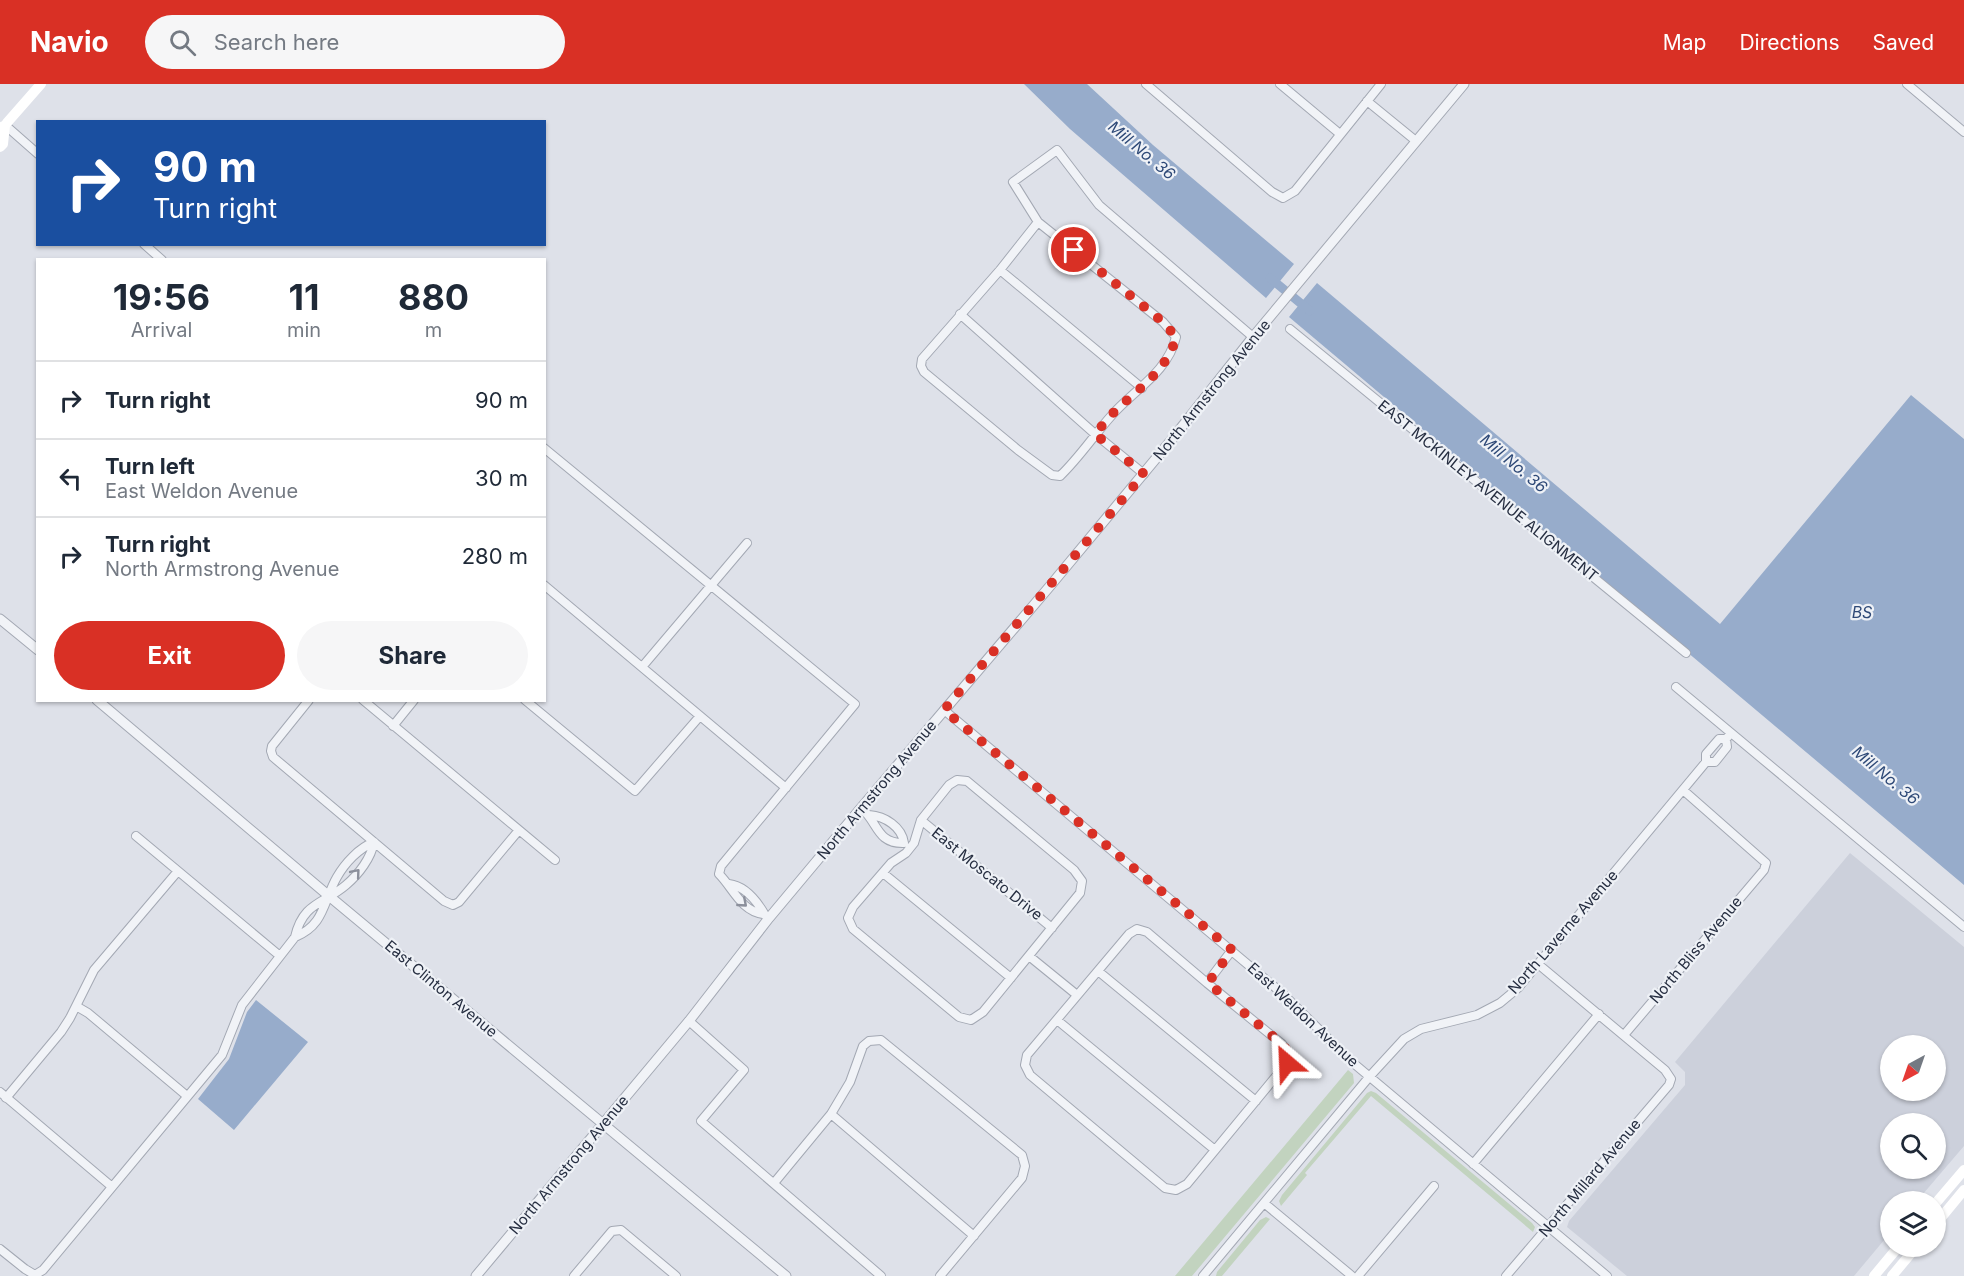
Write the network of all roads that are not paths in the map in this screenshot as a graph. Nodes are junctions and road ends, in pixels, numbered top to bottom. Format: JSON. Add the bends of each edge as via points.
{"nodes":[{"id":1,"x":41,"y":84,"type":"edge"},
{"id":2,"x":1146,"y":84,"type":"edge"},
{"id":3,"x":1280,"y":84,"type":"edge"},
{"id":4,"x":1381,"y":84,"type":"edge"},
{"id":5,"x":1464,"y":84,"type":"edge"},
{"id":6,"x":1907,"y":84,"type":"edge"},
{"id":7,"x":1367,"y":101,"type":"junction"},
{"id":8,"x":2,"y":127,"type":"edge"},
{"id":9,"x":1964,"y":132,"type":"edge"},
{"id":10,"x":1340,"y":134,"type":"junction"},
{"id":11,"x":1416,"y":141,"type":"junction"},
{"id":12,"x":0,"y":147,"type":"edge"},
{"id":13,"x":36,"y":152,"type":"edge"},
{"id":14,"x":1038,"y":222,"type":"junction"},
{"id":15,"x":146,"y":246,"type":"edge"},
{"id":16,"x":160,"y":258,"type":"edge"},
{"id":17,"x":1000,"y":270,"type":"junction"},
{"id":18,"x":960,"y":314,"type":"junction"},
{"id":19,"x":1290,"y":329,"type":"dead end"},
{"id":20,"x":1253,"y":337,"type":"junction"},
{"id":21,"x":1142,"y":388,"type":"junction"},
{"id":22,"x":1095,"y":434,"type":"junction"},
{"id":23,"x":546,"y":449,"type":"edge"},
{"id":24,"x":1144,"y":474,"type":"junction"},
{"id":25,"x":747,"y":543,"type":"dead end"},
{"id":26,"x":711,"y":585,"type":"junction"},
{"id":27,"x":546,"y":587,"type":"edge"},
{"id":28,"x":0,"y":619,"type":"edge"},
{"id":29,"x":36,"y":648,"type":"edge"},
{"id":30,"x":1686,"y":653,"type":"dead end"},
{"id":31,"x":642,"y":667,"type":"junction"},
{"id":32,"x":1676,"y":687,"type":"dead end"},
{"id":33,"x":99,"y":702,"type":"edge"},
{"id":34,"x":307,"y":702,"type":"edge"},
{"id":35,"x":365,"y":702,"type":"edge"},
{"id":36,"x":412,"y":702,"type":"edge"},
{"id":37,"x":527,"y":702,"type":"edge"},
{"id":38,"x":944,"y":710,"type":"junction"},
{"id":39,"x":700,"y":716,"type":"junction"},
{"id":40,"x":393,"y":726,"type":"junction"},
{"id":41,"x":1729,"y":736,"type":"junction"},
{"id":42,"x":786,"y":788,"type":"junction"},
{"id":43,"x":1683,"y":790,"type":"junction"},
{"id":44,"x":861,"y":808,"type":"junction"},
{"id":45,"x":869,"y":815,"type":"junction"},
{"id":46,"x":921,"y":820,"type":"junction"},
{"id":47,"x":895,"y":827,"type":"junction"},
{"id":48,"x":519,"y":830,"type":"junction"},
{"id":49,"x":136,"y":836,"type":"dead end"},
{"id":50,"x":886,"y":838,"type":"junction"},
{"id":51,"x":374,"y":842,"type":"junction"},
{"id":52,"x":907,"y":845,"type":"junction"},
{"id":53,"x":555,"y":860,"type":"dead end"},
{"id":54,"x":178,"y":871,"type":"junction"},
{"id":55,"x":883,"y":873,"type":"junction"},
{"id":56,"x":329,"y":896,"type":"junction"},
{"id":57,"x":766,"y":916,"type":"junction"},
{"id":58,"x":1964,"y":927,"type":"edge"},
{"id":59,"x":1052,"y":928,"type":"junction"},
{"id":60,"x":1232,"y":950,"type":"junction"},
{"id":61,"x":280,"y":956,"type":"junction"},
{"id":62,"x":1029,"y":956,"type":"junction"},
{"id":63,"x":1538,"y":964,"type":"junction"},
{"id":64,"x":1098,"y":971,"type":"junction"},
{"id":65,"x":1011,"y":978,"type":"junction"},
{"id":66,"x":1208,"y":983,"type":"junction"},
{"id":67,"x":1077,"y":995,"type":"junction"},
{"id":68,"x":76,"y":1006,"type":"junction"},
{"id":69,"x":1599,"y":1014,"type":"junction"},
{"id":70,"x":1057,"y":1020,"type":"junction"},
{"id":71,"x":689,"y":1022,"type":"junction"},
{"id":72,"x":1624,"y":1035,"type":"junction"},
{"id":73,"x":1370,"y":1076,"type":"junction"},
{"id":74,"x":3,"y":1095,"type":"edge"},
{"id":75,"x":187,"y":1096,"type":"junction"},
{"id":76,"x":1256,"y":1101,"type":"junction"},
{"id":77,"x":831,"y":1114,"type":"junction"},
{"id":78,"x":603,"y":1125,"type":"junction"},
{"id":79,"x":1215,"y":1150,"type":"junction"},
{"id":80,"x":1473,"y":1164,"type":"junction"},
{"id":81,"x":1964,"y":1170,"type":"edge"},
{"id":82,"x":774,"y":1184,"type":"junction"},
{"id":83,"x":111,"y":1186,"type":"junction"},
{"id":84,"x":1434,"y":1186,"type":"dead end"},
{"id":85,"x":1964,"y":1190,"type":"edge"},
{"id":86,"x":1946,"y":1191,"type":"edge"},
{"id":87,"x":1264,"y":1203,"type":"junction"},
{"id":88,"x":1946,"y":1212,"type":"edge"},
{"id":89,"x":1548,"y":1227,"type":"junction"},
{"id":90,"x":974,"y":1236,"type":"junction"},
{"id":91,"x":0,"y":1249,"type":"edge"},
{"id":92,"x":1890,"y":1257,"type":"edge"},
{"id":93,"x":1904,"y":1257,"type":"edge"},
{"id":94,"x":1907,"y":1257,"type":"edge"},
{"id":95,"x":476,"y":1276,"type":"edge"},
{"id":96,"x":574,"y":1276,"type":"edge"},
{"id":97,"x":676,"y":1276,"type":"edge"},
{"id":98,"x":786,"y":1276,"type":"edge"},
{"id":99,"x":881,"y":1276,"type":"edge"},
{"id":100,"x":940,"y":1276,"type":"edge"},
{"id":101,"x":1203,"y":1276,"type":"edge"},
{"id":102,"x":1352,"y":1276,"type":"edge"},
{"id":103,"x":1358,"y":1276,"type":"edge"},
{"id":104,"x":1506,"y":1276,"type":"edge"},
{"id":105,"x":1607,"y":1276,"type":"edge"},
{"id":106,"x":1874,"y":1276,"type":"edge"},
{"id":107,"x":1891,"y":1276,"type":"edge"}],
"edges":[{"from":1,"to":8,"type":"main road"},
{"from":2,"to":10,"type":"street","via":[[1283,198],[1295,191]]},
{"from":3,"to":10,"type":"street"},
{"from":4,"to":7,"type":"street"},
{"from":5,"to":11,"type":"street","name":"North Armstrong Avenue"},
{"from":6,"to":9,"type":"street"},
{"from":7,"to":10,"type":"street"},
{"from":7,"to":11,"type":"street"},
{"from":8,"to":12,"type":"main road"},
{"from":8,"to":13,"type":"street"},
{"from":11,"to":20,"type":"street","name":"North Armstrong Avenue"},
{"from":14,"to":17,"type":"street"},
{"from":14,"to":20,"type":"street","via":[[1012,182],[1057,150],[1100,205]]},
{"from":14,"to":21,"type":"street","via":[[1163,322],[1176,337],[1167,359]]},
{"from":15,"to":16,"type":"street"},
{"from":17,"to":18,"type":"street"},
{"from":17,"to":21,"type":"street"},
{"from":18,"to":22,"type":"street"},
{"from":18,"to":22,"type":"street","via":[[922,359],[924,372],[1052,475],[1060,476]]},
{"from":19,"to":30,"type":"street","name":"EAST MCKINLEY AVENUE ALIGNMENT"},
{"from":20,"to":24,"type":"street","name":"North Armstrong Avenue"},
{"from":21,"to":22,"type":"street"},
{"from":22,"to":24,"type":"street"},
{"from":23,"to":26,"type":"street"},
{"from":24,"to":38,"type":"street","name":"North Armstrong Avenue"},
{"from":25,"to":26,"type":"street"},
{"from":26,"to":31,"type":"street"},
{"from":26,"to":42,"type":"street","via":[[855,704]]},
{"from":27,"to":31,"type":"street"},
{"from":28,"to":29,"type":"street"},
{"from":31,"to":39,"type":"street"},
{"from":32,"to":41,"type":"street"},
{"from":33,"to":56,"type":"street","name":"East Clinton Avenue"},
{"from":34,"to":51,"type":"street","via":[[271,751],[278,762]]},
{"from":35,"to":40,"type":"street"},
{"from":36,"to":40,"type":"street"},
{"from":37,"to":39,"type":"street","via":[[635,791]]},
{"from":38,"to":44,"type":"street","name":"North Armstrong Avenue"},
{"from":38,"to":60,"type":"street","name":"East Weldon Avenue"},
{"from":39,"to":42,"type":"street"},
{"from":40,"to":48,"type":"street"},
{"from":41,"to":43,"type":"street","name":"North Laverne Avenue","via":[[1727,747],[1715,762],[1706,762]]},
{"from":41,"to":58,"type":"street"},
{"from":42,"to":57,"type":"street","via":[[721,866],[719,874],[729,884],[731,893],[754,913]]},
{"from":43,"to":63,"type":"street","name":"North Laverne Avenue"},
{"from":43,"to":72,"type":"street","name":"North Bliss Avenue","via":[[1766,863]]},
{"from":44,"to":45,"type":"street"},
{"from":44,"to":57,"type":"street","name":"North Armstrong Avenue"},
{"from":45,"to":47,"type":"street","via":[[882,816]]},
{"from":45,"to":50,"type":"street","via":[[874,827]]},
{"from":46,"to":52,"type":"street","via":[[914,843]]},
{"from":46,"to":59,"type":"street","name":"East Moscato Drive"},
{"from":46,"to":59,"type":"street","via":[[949,785],[957,780],[967,781],[1074,870],[1082,882],[1080,893]]},
{"from":47,"to":50,"type":"street"},
{"from":47,"to":52,"type":"street"},
{"from":48,"to":51,"type":"street","via":[[453,905]]},
{"from":48,"to":53,"type":"street"},
{"from":49,"to":54,"type":"street"},
{"from":50,"to":52,"type":"street"},
{"from":56,"to":51,"type":"street","one_way":true,"via":[[346,885],[371,855]]},
{"from":51,"to":56,"type":"street","via":[[363,846],[337,876]]},
{"from":52,"to":55,"type":"street"},
{"from":54,"to":61,"type":"street"},
{"from":54,"to":68,"type":"street","via":[[94,970]]},
{"from":55,"to":65,"type":"street"},
{"from":55,"to":65,"type":"street","via":[[853,907],[848,918],[853,928],[959,1017],[971,1020],[983,1012]]},
{"from":56,"to":61,"type":"street","via":[[324,912]]},
{"from":56,"to":78,"type":"street","name":"East Clinton Avenue"},
{"from":57,"to":71,"type":"street","name":"North Armstrong Avenue"},
{"from":59,"to":62,"type":"street"},
{"from":60,"to":66,"type":"street"},
{"from":60,"to":73,"type":"street","name":"East Weldon Avenue"},
{"from":61,"to":75,"type":"street","via":[[242,1005],[222,1055]]},
{"from":62,"to":65,"type":"street"},
{"from":62,"to":67,"type":"street"},
{"from":63,"to":69,"type":"street"},
{"from":63,"to":73,"type":"street","name":"North Laverne Avenue","via":[[1518,988],[1485,1011],[1421,1029],[1404,1040]]},
{"from":64,"to":66,"type":"street","via":[[1137,929],[1147,932]]},
{"from":64,"to":67,"type":"street"},
{"from":64,"to":76,"type":"street"},
{"from":66,"to":76,"type":"street","via":[[1289,1053],[1287,1063]]},
{"from":67,"to":70,"type":"street"},
{"from":68,"to":74,"type":"street","via":[[61,1032]]},
{"from":68,"to":75,"type":"street"},
{"from":69,"to":72,"type":"street"},
{"from":69,"to":80,"type":"street"},
{"from":70,"to":79,"type":"street"},
{"from":70,"to":79,"type":"street","via":[[1027,1055],[1025,1065],[1030,1075],[1165,1188],[1176,1190],[1187,1184]]},
{"from":71,"to":78,"type":"street","name":"North Armstrong Avenue"},
{"from":71,"to":82,"type":"street","via":[[744,1070],[701,1121]]},
{"from":72,"to":89,"type":"street","name":"North Millard Avenue","via":[[1665,1070],[1671,1079],[1669,1085]]},
{"from":73,"to":80,"type":"street","name":"East Weldon Avenue"},
{"from":73,"to":87,"type":"street","name":"North Laverne Avenue"},
{"from":74,"to":83,"type":"street"},
{"from":75,"to":83,"type":"street"},
{"from":76,"to":79,"type":"street"},
{"from":77,"to":82,"type":"street"},
{"from":77,"to":90,"type":"street"},
{"from":77,"to":90,"type":"street","via":[[850,1082],[862,1046],[881,1040],[1022,1155],[1022,1178]]},
{"from":78,"to":95,"type":"street","name":"North Armstrong Avenue"},
{"from":78,"to":98,"type":"street","name":"East Clinton Avenue"},
{"from":80,"to":89,"type":"street","name":"East Weldon Avenue"},
{"from":81,"to":86,"type":"main road"},
{"from":82,"to":99,"type":"street"},
{"from":83,"to":91,"type":"street","via":[[35,1275]]},
{"from":84,"to":103,"type":"street"},
{"from":85,"to":88,"type":"main road"},
{"from":87,"to":101,"type":"street","name":"North Laverne Avenue"},
{"from":87,"to":102,"type":"street"},
{"from":89,"to":104,"type":"street","name":"North Millard Avenue"},
{"from":89,"to":105,"type":"street","name":"East Weldon Avenue"},
{"from":90,"to":100,"type":"street"},
{"from":92,"to":106,"type":"main road"},
{"from":93,"to":107,"type":"main road"},
{"from":94,"to":107,"type":"main road"},
{"from":96,"to":97,"type":"street","via":[[612,1231],[621,1230]]}]}
